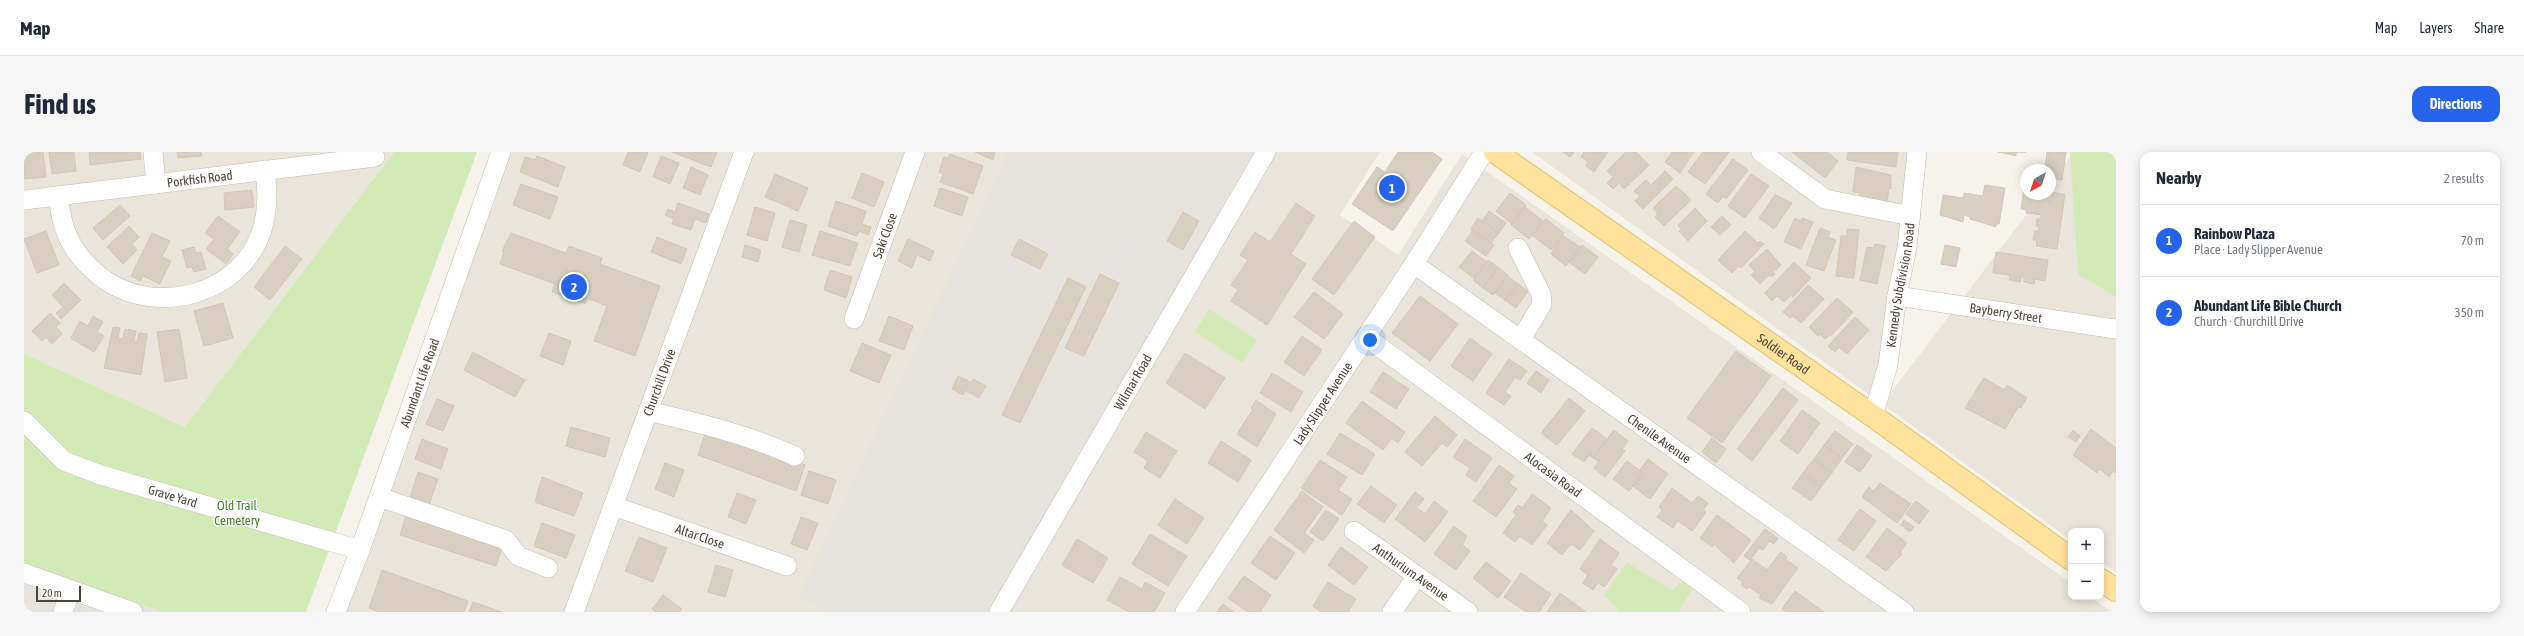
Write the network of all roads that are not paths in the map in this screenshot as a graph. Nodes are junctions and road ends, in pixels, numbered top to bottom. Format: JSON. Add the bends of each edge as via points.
{"nodes":[{"id":1,"x":153,"y":152,"type":"edge"},
{"id":2,"x":501,"y":152,"type":"edge"},
{"id":3,"x":744,"y":152,"type":"edge"},
{"id":4,"x":915,"y":152,"type":"edge"},
{"id":5,"x":1266,"y":152,"type":"edge"},
{"id":6,"x":1484,"y":152,"type":"edge"},
{"id":7,"x":1495,"y":152,"type":"edge"},
{"id":8,"x":1761,"y":152,"type":"edge"},
{"id":9,"x":1916,"y":152,"type":"edge"},
{"id":10,"x":375,"y":157,"type":"dead end"},
{"id":11,"x":265,"y":170,"type":"junction"},
{"id":12,"x":156,"y":184,"type":"junction"},
{"id":13,"x":58,"y":196,"type":"junction"},
{"id":14,"x":24,"y":200,"type":"edge"},
{"id":15,"x":1911,"y":216,"type":"junction"},
{"id":16,"x":1518,"y":248,"type":"dead end"},
{"id":17,"x":1414,"y":264,"type":"junction"},
{"id":18,"x":1896,"y":296,"type":"junction"},
{"id":19,"x":854,"y":319,"type":"dead end"},
{"id":20,"x":2116,"y":329,"type":"edge"},
{"id":21,"x":1366,"y":337,"type":"junction"},
{"id":22,"x":1520,"y":340,"type":"junction"},
{"id":23,"x":648,"y":411,"type":"junction"},
{"id":24,"x":1873,"y":416,"type":"junction"},
{"id":25,"x":24,"y":421,"type":"edge"},
{"id":26,"x":795,"y":456,"type":"dead end"},
{"id":27,"x":379,"y":497,"type":"junction"},
{"id":28,"x":613,"y":506,"type":"junction"},
{"id":29,"x":1354,"y":531,"type":"dead end"},
{"id":30,"x":360,"y":550,"type":"junction"},
{"id":31,"x":2068,"y":557,"type":"edge"},
{"id":32,"x":787,"y":566,"type":"dead end"},
{"id":33,"x":548,"y":568,"type":"dead end"},
{"id":34,"x":24,"y":574,"type":"edge"},
{"id":35,"x":1417,"y":576,"type":"junction"},
{"id":36,"x":2104,"y":582,"type":"edge"},
{"id":37,"x":71,"y":590,"type":"junction"},
{"id":38,"x":2116,"y":590,"type":"edge"},
{"id":39,"x":63,"y":612,"type":"edge"},
{"id":40,"x":133,"y":612,"type":"edge"},
{"id":41,"x":336,"y":612,"type":"edge"},
{"id":42,"x":574,"y":612,"type":"edge"},
{"id":43,"x":999,"y":612,"type":"edge"},
{"id":44,"x":1185,"y":612,"type":"edge"},
{"id":45,"x":1392,"y":612,"type":"edge"},
{"id":46,"x":1468,"y":612,"type":"edge"},
{"id":47,"x":1741,"y":612,"type":"edge"},
{"id":48,"x":1904,"y":612,"type":"edge"}],
"edges":[{"from":1,"to":12,"type":"street"},
{"from":2,"to":27,"type":"street","name":"Abundant Life Road"},
{"from":3,"to":23,"type":"street","name":"Churchill Drive"},
{"from":4,"to":19,"type":"street","name":"Saki Close"},
{"from":5,"to":43,"type":"street","name":"Wilmar Road"},
{"from":6,"to":17,"type":"street","name":"Lady Slipper Avenue"},
{"from":7,"to":24,"type":"main road","name":"Soldier Road"},
{"from":8,"to":15,"type":"street","via":[[1825,199]]},
{"from":9,"to":15,"type":"street","name":"Kennedy Subdivision Road"},
{"from":10,"to":11,"type":"street","name":"Porkfish Road"},
{"from":11,"to":12,"type":"street","name":"Porkfish Road"},
{"from":11,"to":13,"type":"street","via":[[268,192],[266,214],[260,235],[250,254],[218,284],[198,293],[177,298],[133,294],[95,273],[80,257],[68,238]]},
{"from":12,"to":13,"type":"street","name":"Porkfish Road"},
{"from":13,"to":14,"type":"street","name":"Porkfish Road"},
{"from":15,"to":18,"type":"street","name":"Kennedy Subdivision Road"},
{"from":16,"to":22,"type":"street","via":[[1541,294],[1542,304]]},
{"from":17,"to":21,"type":"street","name":"Lady Slipper Avenue"},
{"from":17,"to":22,"type":"street","name":"Chenile Avenue"},
{"from":18,"to":20,"type":"street","name":"Bayberry Street"},
{"from":18,"to":24,"type":"street","name":"Kennedy Subdivision Road","via":[[1888,365]]},
{"from":21,"to":44,"type":"street","name":"Lady Slipper Avenue"},
{"from":21,"to":47,"type":"street","name":"Alocasia Road"},
{"from":22,"to":48,"type":"street","name":"Chenile Avenue"},
{"from":23,"to":26,"type":"street","via":[[727,430]]},
{"from":23,"to":28,"type":"street","name":"Churchill Drive"},
{"from":24,"to":31,"type":"main road","name":"Soldier Road"},
{"from":25,"to":30,"type":"street","name":"Grave Yard","via":[[64,461],[101,475]]},
{"from":27,"to":30,"type":"street","name":"Abundant Life Road"},
{"from":27,"to":33,"type":"street","via":[[506,540],[518,556]]},
{"from":28,"to":32,"type":"street","name":"Altar Close"},
{"from":28,"to":42,"type":"street","name":"Churchill Drive"},
{"from":29,"to":35,"type":"street","name":"Anthurium Avenue"},
{"from":30,"to":41,"type":"street","name":"Abundant Life Road"},
{"from":34,"to":37,"type":"street"},
{"from":35,"to":45,"type":"street"},
{"from":35,"to":46,"type":"street","name":"Anthurium Avenue"},
{"from":36,"to":38,"type":"main road"},
{"from":37,"to":39,"type":"street"},
{"from":37,"to":40,"type":"street"}]}
